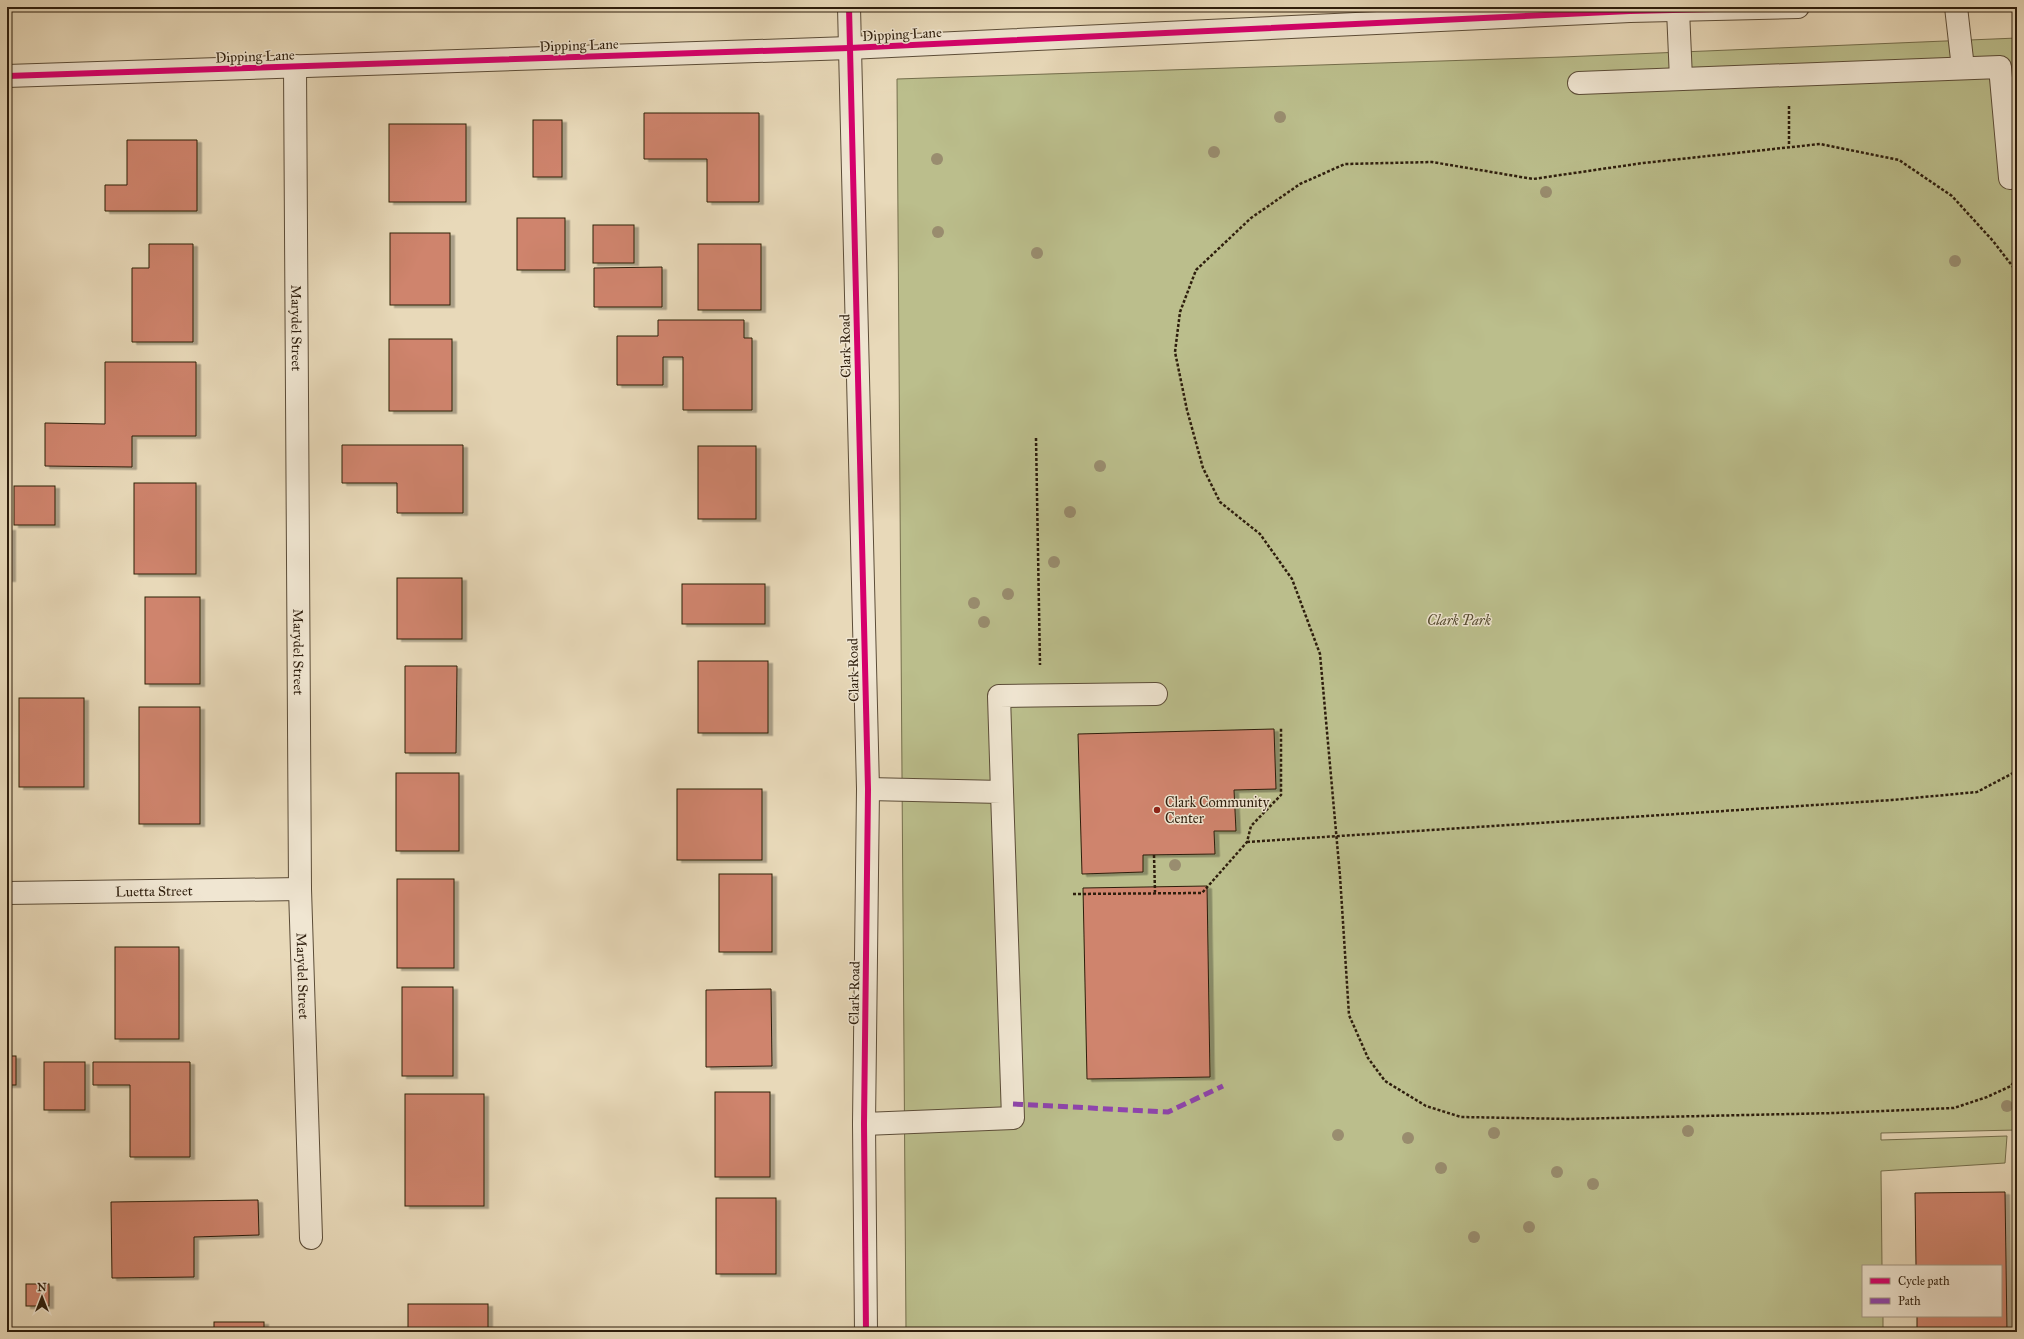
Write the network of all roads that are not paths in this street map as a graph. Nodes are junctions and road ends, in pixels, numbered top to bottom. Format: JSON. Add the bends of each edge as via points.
{"nodes":[{"id":1,"x":849,"y":7,"type":"edge"},
{"id":2,"x":1798,"y":7,"type":"edge"},
{"id":3,"x":1956,"y":7,"type":"edge"},
{"id":4,"x":1579,"y":10,"type":"edge"},
{"id":5,"x":1678,"y":10,"type":"junction"},
{"id":6,"x":849,"y":48,"type":"junction"},
{"id":7,"x":296,"y":66,"type":"junction"},
{"id":8,"x":1963,"y":68,"type":"junction"},
{"id":9,"x":7,"y":76,"type":"edge"},
{"id":10,"x":1681,"y":79,"type":"junction"},
{"id":11,"x":1579,"y":83,"type":"dead end"},
{"id":12,"x":2010,"y":178,"type":"dead end"},
{"id":13,"x":1156,"y":694,"type":"dead end"},
{"id":14,"x":868,"y":789,"type":"junction"},
{"id":15,"x":1002,"y":792,"type":"junction"},
{"id":16,"x":300,"y":889,"type":"junction"},
{"id":17,"x":7,"y":894,"type":"edge"},
{"id":18,"x":864,"y":1124,"type":"junction"},
{"id":19,"x":310,"y":1238,"type":"dead end"},
{"id":20,"x":866,"y":1332,"type":"edge"}],
"edges":[{"from":1,"to":6,"type":"street","name":"Clark Road"},
{"from":2,"to":5,"type":"street","name":"Dipping Lane"},
{"from":3,"to":8,"type":"street"},
{"from":4,"to":5,"type":"street","name":"Dipping Lane"},
{"from":4,"to":6,"type":"street","name":"Dipping Lane"},
{"from":5,"to":10,"type":"street"},
{"from":6,"to":7,"type":"street","name":"Dipping Lane"},
{"from":6,"to":14,"type":"street","name":"Clark Road"},
{"from":7,"to":9,"type":"street","name":"Dipping Lane"},
{"from":7,"to":16,"type":"street","name":"Marydel Street"},
{"from":8,"to":10,"type":"street"},
{"from":8,"to":12,"type":"street","via":[[2000,67]]},
{"from":10,"to":11,"type":"street"},
{"from":13,"to":15,"type":"street","via":[[999,696]]},
{"from":14,"to":15,"type":"street"},
{"from":14,"to":18,"type":"street","name":"Clark Road"},
{"from":15,"to":18,"type":"street","via":[[1013,1118]]},
{"from":16,"to":17,"type":"street","name":"Luetta Street"},
{"from":16,"to":19,"type":"street","name":"Marydel Street"},
{"from":18,"to":20,"type":"street","name":"Clark Road"}]}
